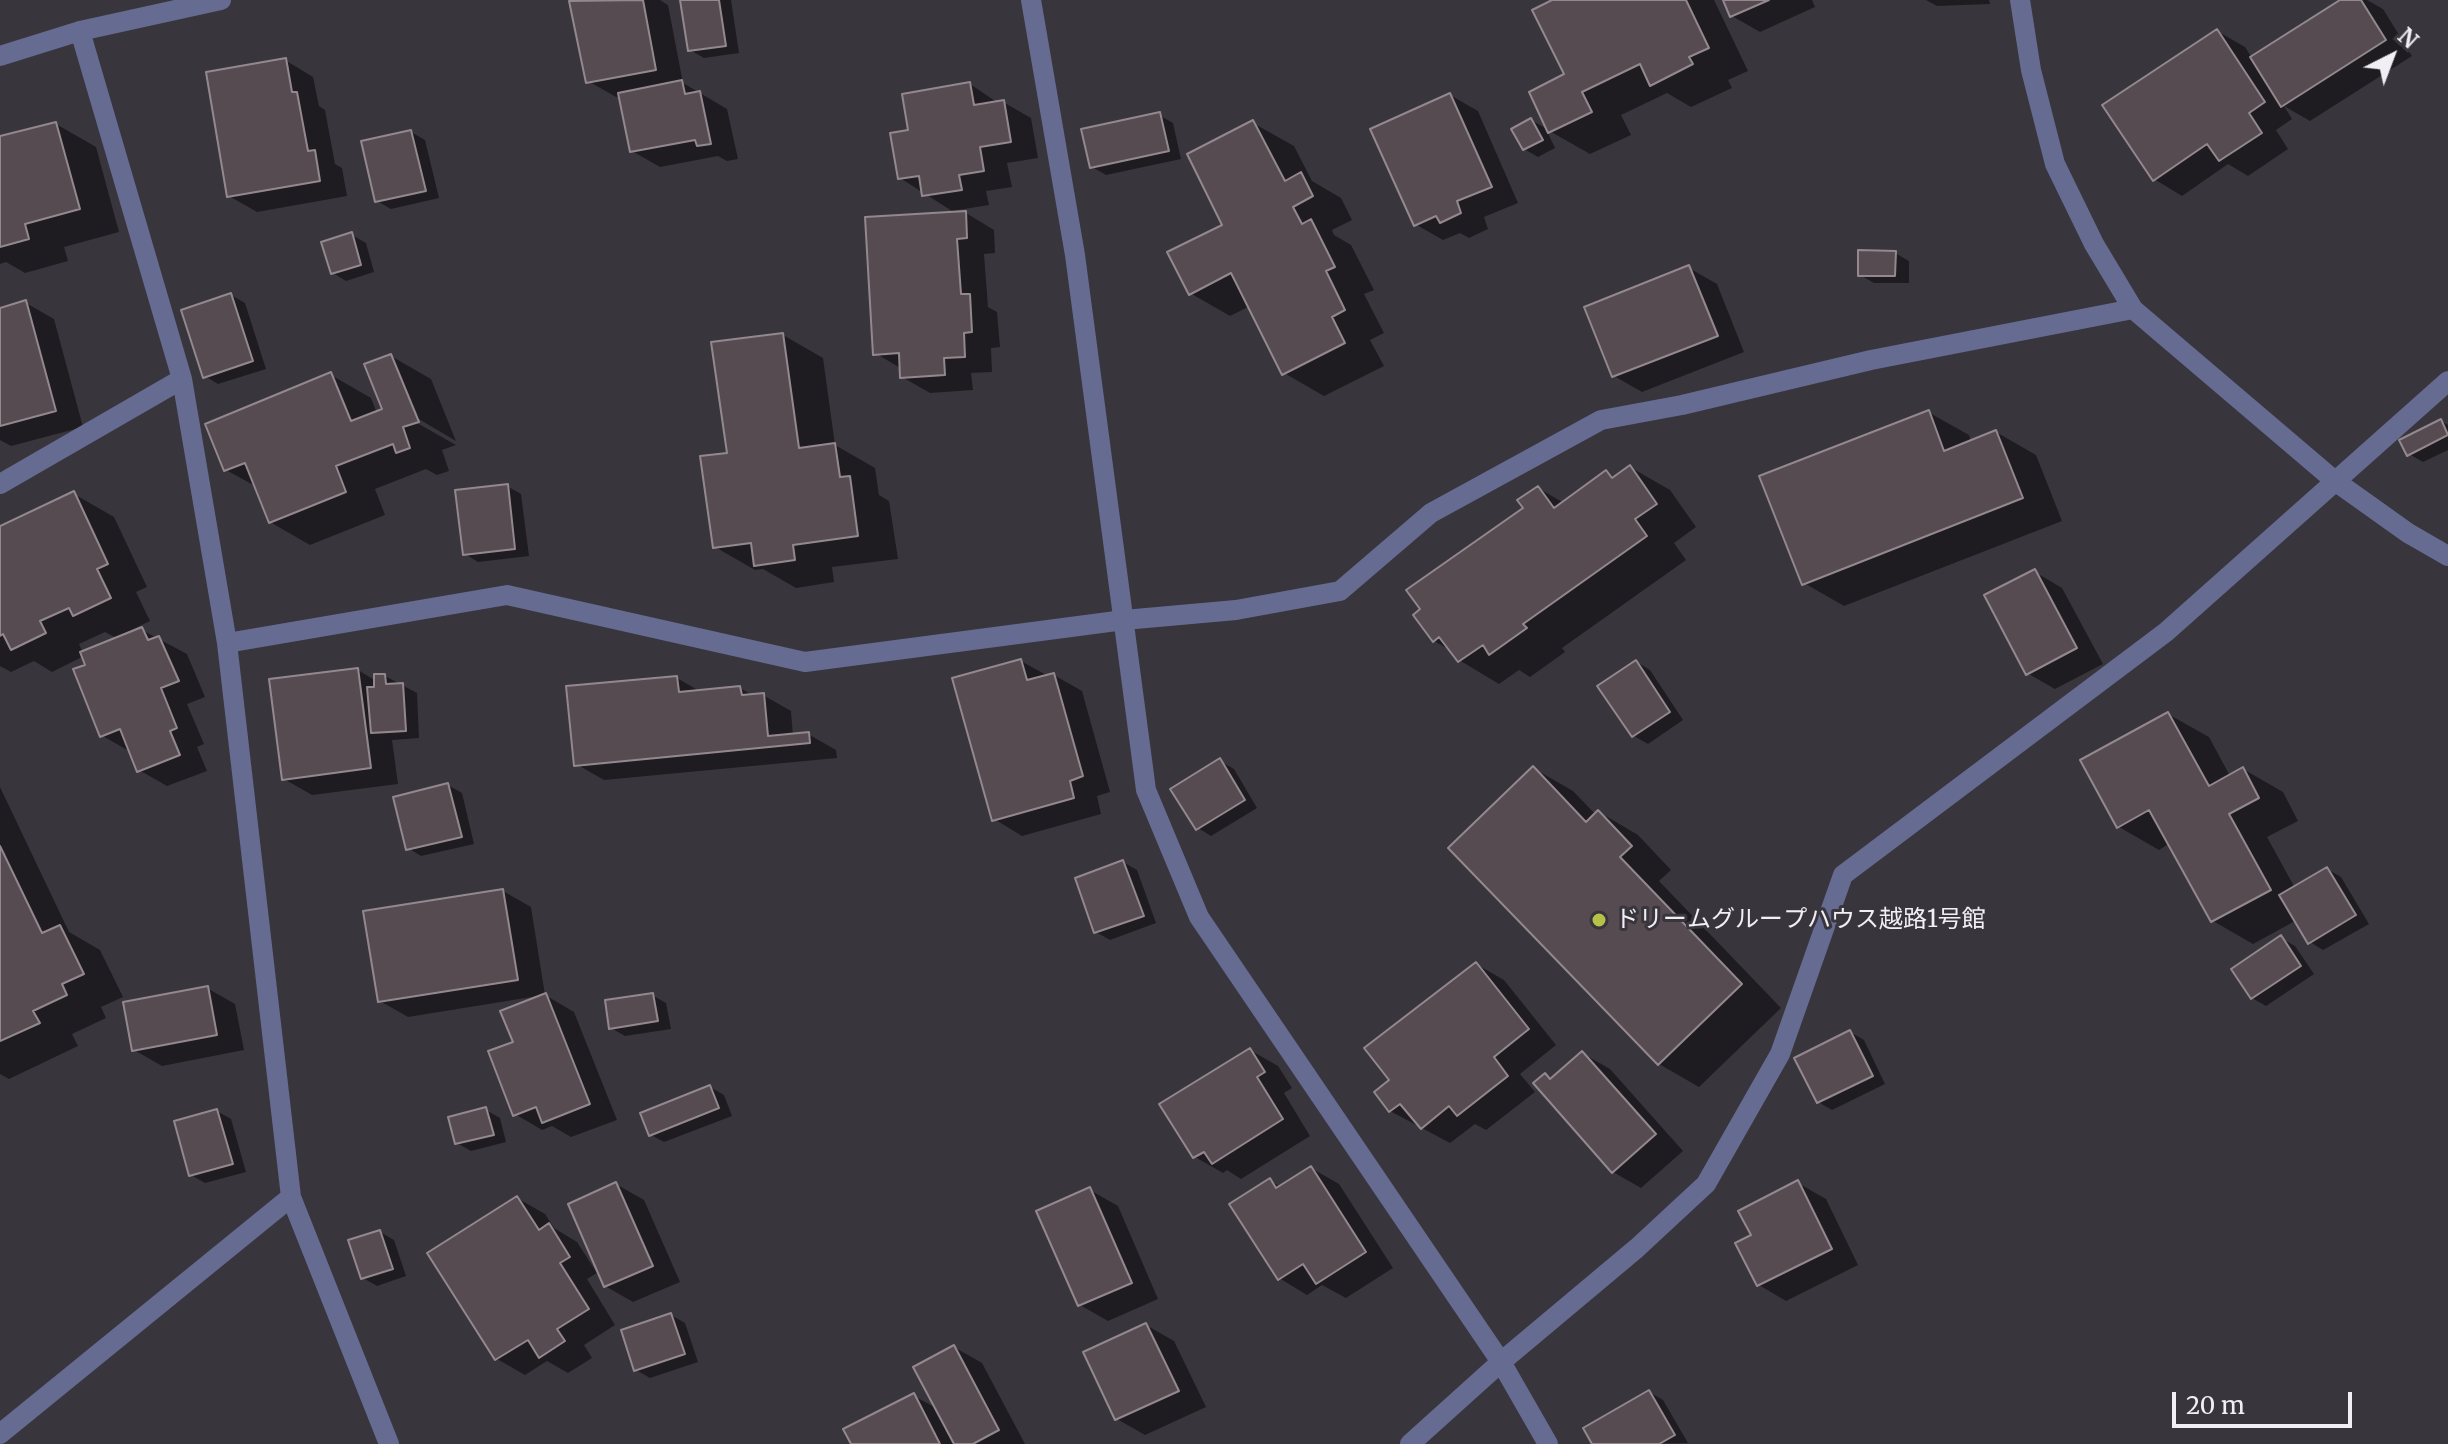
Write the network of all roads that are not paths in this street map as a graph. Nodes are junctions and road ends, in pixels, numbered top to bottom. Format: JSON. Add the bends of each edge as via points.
{"nodes":[{"id":1,"x":221,"y":0,"type":"edge"},
{"id":2,"x":1031,"y":0,"type":"edge"},
{"id":3,"x":2020,"y":0,"type":"edge"},
{"id":4,"x":80,"y":31,"type":"junction"},
{"id":5,"x":0,"y":56,"type":"edge"},
{"id":6,"x":2133,"y":309,"type":"junction"},
{"id":7,"x":182,"y":379,"type":"junction"},
{"id":8,"x":2448,"y":381,"type":"edge"},
{"id":9,"x":2335,"y":481,"type":"junction"},
{"id":10,"x":0,"y":484,"type":"edge"},
{"id":11,"x":2448,"y":556,"type":"edge"},
{"id":12,"x":1124,"y":620,"type":"junction"},
{"id":13,"x":227,"y":643,"type":"junction"},
{"id":14,"x":291,"y":1197,"type":"junction"},
{"id":15,"x":1501,"y":1362,"type":"junction"},
{"id":16,"x":0,"y":1434,"type":"edge"},
{"id":17,"x":389,"y":1444,"type":"edge"},
{"id":18,"x":1410,"y":1444,"type":"edge"},
{"id":19,"x":1548,"y":1444,"type":"edge"}],
"edges":[{"from":1,"to":4,"type":"street"},
{"from":2,"to":12,"type":"street","via":[[1075,255]]},
{"from":3,"to":6,"type":"street","via":[[2055,164]]},
{"from":4,"to":5,"type":"street"},
{"from":4,"to":7,"type":"street"},
{"from":6,"to":9,"type":"street"},
{"from":6,"to":12,"type":"street","via":[[1601,420],[1431,513],[1340,591],[1236,610]]},
{"from":7,"to":10,"type":"street"},
{"from":7,"to":13,"type":"street"},
{"from":8,"to":9,"type":"street"},
{"from":9,"to":11,"type":"street"},
{"from":9,"to":15,"type":"street","via":[[2166,632],[1843,875],[1780,1054],[1706,1184]]},
{"from":12,"to":13,"type":"street","via":[[805,662],[507,595]]},
{"from":12,"to":15,"type":"street","via":[[1146,790],[1199,917]]},
{"from":13,"to":14,"type":"street"},
{"from":14,"to":16,"type":"street"},
{"from":14,"to":17,"type":"street"},
{"from":15,"to":18,"type":"street"},
{"from":15,"to":19,"type":"street"}]}
